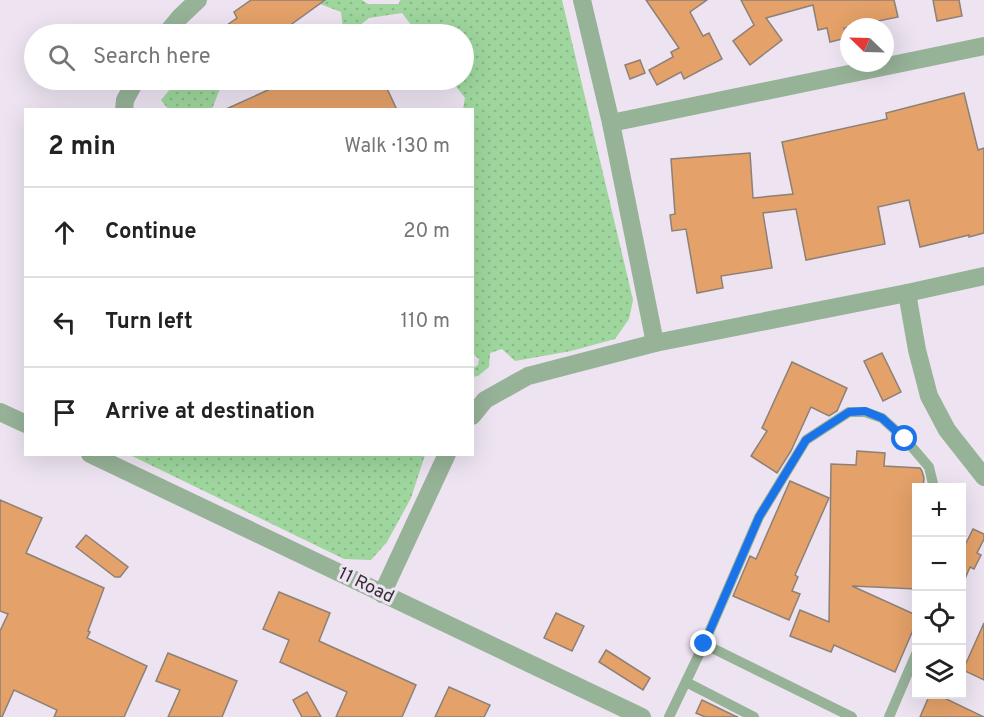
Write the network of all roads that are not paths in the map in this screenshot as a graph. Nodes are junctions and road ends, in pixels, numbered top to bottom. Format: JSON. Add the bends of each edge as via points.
{"nodes":[{"id":1,"x":198,"y":0,"type":"edge"},
{"id":2,"x":582,"y":0,"type":"edge"},
{"id":3,"x":174,"y":24,"type":"edge"},
{"id":4,"x":984,"y":46,"type":"edge"},
{"id":5,"x":130,"y":90,"type":"edge"},
{"id":6,"x":124,"y":108,"type":"edge"},
{"id":7,"x":610,"y":123,"type":"junction"},
{"id":8,"x":984,"y":276,"type":"edge"},
{"id":9,"x":907,"y":293,"type":"junction"},
{"id":10,"x":655,"y":343,"type":"junction"},
{"id":11,"x":0,"y":412,"type":"edge"},
{"id":12,"x":474,"y":414,"type":"edge"},
{"id":13,"x":24,"y":423,"type":"edge"},
{"id":14,"x":94,"y":456,"type":"edge"},
{"id":15,"x":446,"y":456,"type":"edge"},
{"id":16,"x":984,"y":477,"type":"edge"},
{"id":17,"x":933,"y":483,"type":"edge"},
{"id":18,"x":382,"y":594,"type":"junction"},
{"id":19,"x":704,"y":644,"type":"junction"},
{"id":20,"x":912,"y":663,"type":"edge"},
{"id":21,"x":686,"y":682,"type":"junction"},
{"id":22,"x":642,"y":717,"type":"edge"},
{"id":23,"x":669,"y":717,"type":"edge"},
{"id":24,"x":754,"y":717,"type":"edge"},
{"id":25,"x":852,"y":717,"type":"edge"},
{"id":26,"x":889,"y":717,"type":"edge"}],
"edges":[{"from":1,"to":3,"type":"street"},
{"from":2,"to":7,"type":"street"},
{"from":4,"to":7,"type":"street"},
{"from":5,"to":6,"type":"street"},
{"from":7,"to":10,"type":"street"},
{"from":8,"to":9,"type":"street"},
{"from":9,"to":10,"type":"street"},
{"from":9,"to":16,"type":"street","via":[[929,396],[947,430]]},
{"from":10,"to":12,"type":"street","via":[[528,376],[485,400]]},
{"from":11,"to":13,"type":"street"},
{"from":14,"to":18,"type":"street","name":"11 Road"},
{"from":15,"to":18,"type":"street"},
{"from":17,"to":19,"type":"lane","via":[[929,467],[897,432],[882,418],[865,411],[849,412],[806,440],[759,517]]},
{"from":18,"to":22,"type":"street","name":"11 Road"},
{"from":19,"to":21,"type":"lane"},
{"from":19,"to":25,"type":"lane"},
{"from":20,"to":26,"type":"lane"},
{"from":21,"to":23,"type":"lane"},
{"from":21,"to":24,"type":"lane"}]}
